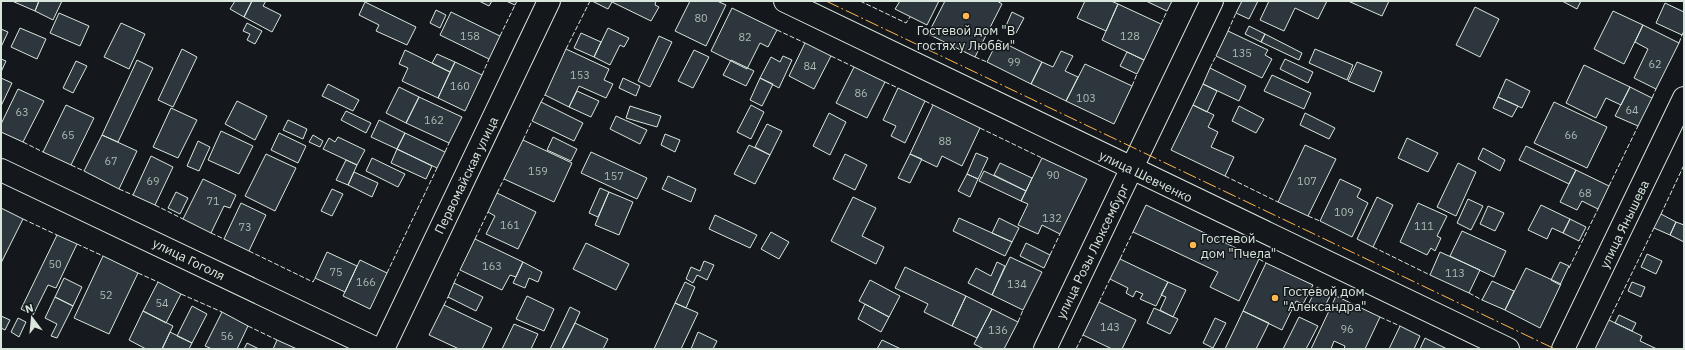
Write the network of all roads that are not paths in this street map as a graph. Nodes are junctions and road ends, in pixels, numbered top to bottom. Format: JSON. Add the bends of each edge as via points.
{"nodes":[{"id":1,"x":549,"y":1,"type":"edge"},
{"id":2,"x":785,"y":1,"type":"edge"},
{"id":3,"x":1212,"y":1,"type":"edge"},
{"id":4,"x":1684,"y":98,"type":"edge"},
{"id":5,"x":1131,"y":169,"type":"junction"},
{"id":6,"x":1,"y":170,"type":"edge"},
{"id":7,"x":377,"y":349,"type":"edge"},
{"id":8,"x":383,"y":349,"type":"edge"},
{"id":9,"x":1045,"y":349,"type":"edge"},
{"id":10,"x":1508,"y":349,"type":"edge"},
{"id":11,"x":1563,"y":349,"type":"edge"}],
"edges":[{"from":1,"to":8,"type":"street","name":"Первомайская улица"},
{"from":2,"to":5,"type":"street","name":"улица Шевченко"},
{"from":3,"to":5,"type":"street","name":"улица Розы Люксембург"},
{"from":4,"to":11,"type":"street","name":"улица Янышева"},
{"from":5,"to":9,"type":"street","name":"улица Розы Люксембург"},
{"from":5,"to":10,"type":"street","name":"улица Шевченко"},
{"from":6,"to":7,"type":"street","name":"улица Гоголя"}]}
